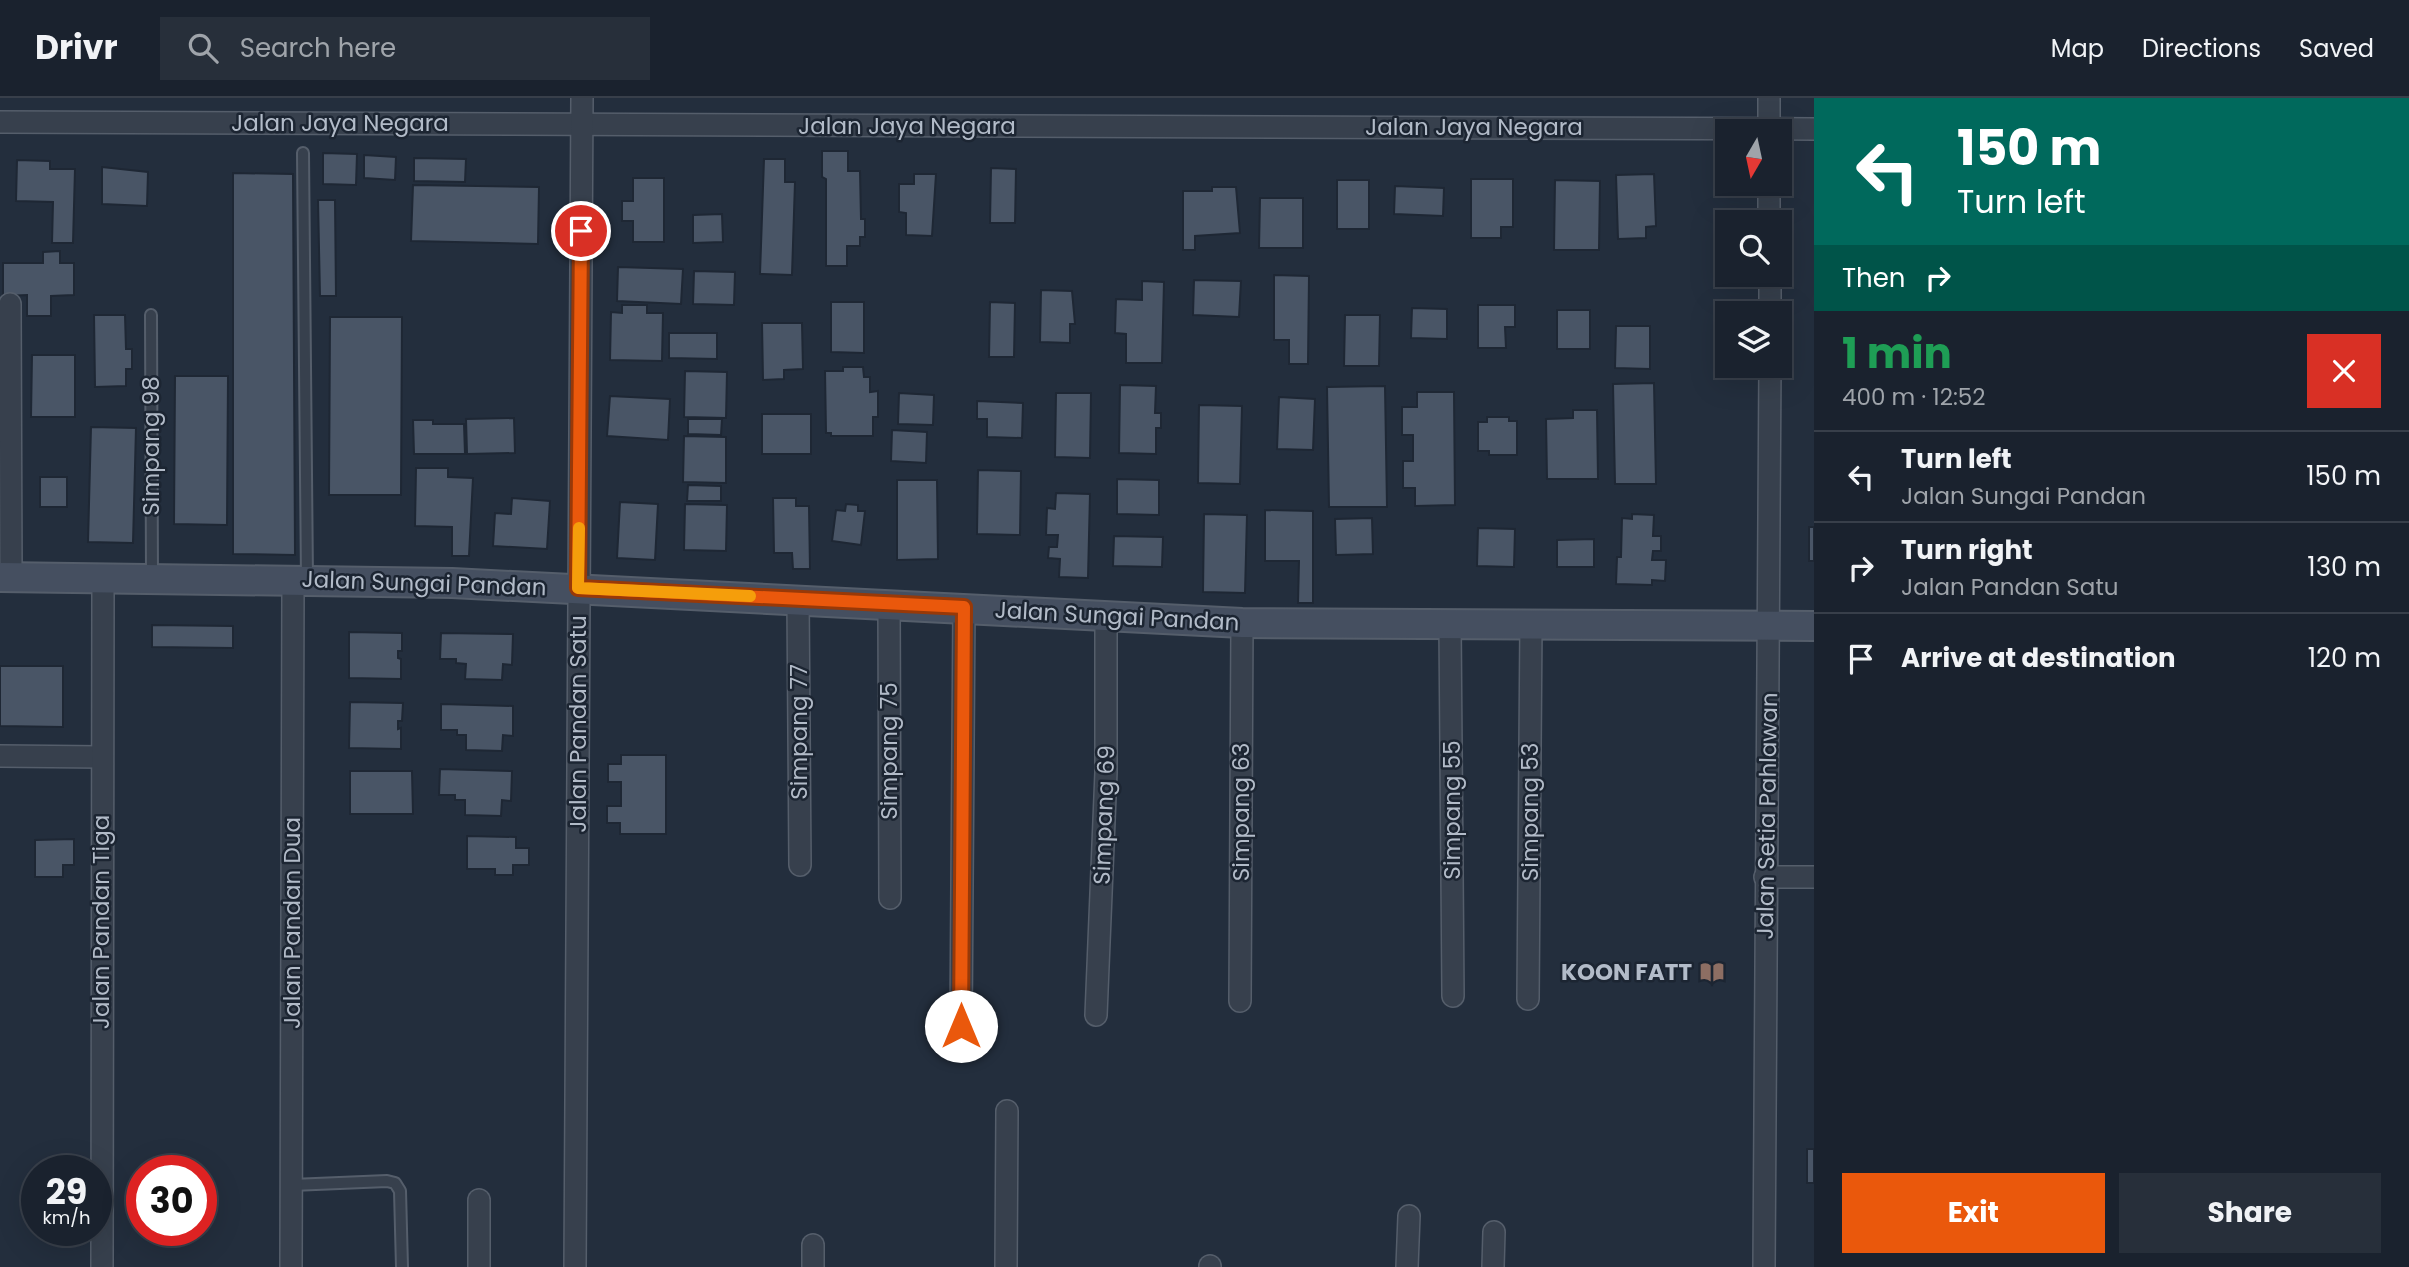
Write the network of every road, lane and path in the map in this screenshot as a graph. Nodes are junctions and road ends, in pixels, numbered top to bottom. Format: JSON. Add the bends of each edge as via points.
{"nodes":[{"id":1,"x":582,"y":98,"type":"edge"},
{"id":2,"x":1769,"y":98,"type":"edge"},
{"id":3,"x":1769,"y":119,"type":"edge"},
{"id":4,"x":0,"y":122,"type":"edge"},
{"id":5,"x":582,"y":124,"type":"junction"},
{"id":6,"x":1792,"y":129,"type":"edge"},
{"id":7,"x":1814,"y":129,"type":"edge"},
{"id":8,"x":1715,"y":130,"type":"edge"},
{"id":9,"x":303,"y":153,"type":"dead end"},
{"id":10,"x":10,"y":304,"type":"dead end"},
{"id":11,"x":151,"y":315,"type":"dead end"},
{"id":12,"x":1770,"y":378,"type":"edge"},
{"id":13,"x":5,"y":577,"type":"edge"},
{"id":14,"x":152,"y":577,"type":"junction"},
{"id":15,"x":103,"y":578,"type":"junction"},
{"id":16,"x":300,"y":579,"type":"junction"},
{"id":17,"x":578,"y":588,"type":"junction"},
{"id":18,"x":798,"y":599,"type":"junction"},
{"id":19,"x":889,"y":604,"type":"junction"},
{"id":20,"x":964,"y":607,"type":"junction"},
{"id":21,"x":1106,"y":615,"type":"junction"},
{"id":22,"x":1242,"y":623,"type":"junction"},
{"id":23,"x":1450,"y":624,"type":"junction"},
{"id":24,"x":1531,"y":624,"type":"junction"},
{"id":25,"x":1770,"y":625,"type":"junction"},
{"id":26,"x":1814,"y":626,"type":"edge"},
{"id":27,"x":0,"y":756,"type":"edge"},
{"id":28,"x":102,"y":757,"type":"junction"},
{"id":29,"x":800,"y":865,"type":"dead end"},
{"id":30,"x":1765,"y":877,"type":"junction"},
{"id":31,"x":1814,"y":877,"type":"edge"},
{"id":32,"x":890,"y":898,"type":"dead end"},
{"id":33,"x":1453,"y":996,"type":"dead end"},
{"id":34,"x":1528,"y":999,"type":"dead end"},
{"id":35,"x":1240,"y":1001,"type":"dead end"},
{"id":36,"x":1096,"y":1015,"type":"dead end"},
{"id":37,"x":961,"y":1026,"type":"dead end"},
{"id":38,"x":1007,"y":1111,"type":"dead end"},
{"id":39,"x":292,"y":1185,"type":"junction"},
{"id":40,"x":480,"y":1199,"type":"dead end"},
{"id":41,"x":1409,"y":1216,"type":"dead end"},
{"id":42,"x":1494,"y":1231,"type":"dead end"},
{"id":43,"x":813,"y":1245,"type":"dead end"},
{"id":44,"x":102,"y":1267,"type":"edge"},
{"id":45,"x":291,"y":1267,"type":"edge"},
{"id":46,"x":402,"y":1267,"type":"edge"},
{"id":47,"x":479,"y":1267,"type":"edge"},
{"id":48,"x":575,"y":1267,"type":"edge"},
{"id":49,"x":813,"y":1267,"type":"edge"},
{"id":50,"x":1006,"y":1267,"type":"edge"},
{"id":51,"x":1407,"y":1267,"type":"edge"},
{"id":52,"x":1493,"y":1267,"type":"edge"},
{"id":53,"x":1764,"y":1267,"type":"edge"}],
"edges":[{"from":1,"to":5,"type":"street","name":"Jalan Pandan Satu"},
{"from":2,"to":3,"type":"street"},
{"from":4,"to":5,"type":"street","name":"Jalan Jaya Negara"},
{"from":5,"to":8,"type":"street","name":"Jalan Jaya Negara"},
{"from":5,"to":17,"type":"street","name":"Jalan Pandan Satu"},
{"from":6,"to":7,"type":"street","name":"Jalan Jaya Negara"},
{"from":9,"to":16,"type":"lane"},
{"from":10,"to":13,"type":"street"},
{"from":11,"to":14,"type":"lane","name":"Simpang 98"},
{"from":12,"to":25,"type":"street","name":"Jalan Setia Pahlawan"},
{"from":13,"to":15,"type":"street","name":"Jalan Sungai Pandan"},
{"from":14,"to":15,"type":"street","name":"Jalan Sungai Pandan"},
{"from":14,"to":16,"type":"street","name":"Jalan Sungai Pandan"},
{"from":15,"to":28,"type":"street","name":"Jalan Pandan Tiga"},
{"from":16,"to":17,"type":"street","name":"Jalan Sungai Pandan"},
{"from":16,"to":39,"type":"street","name":"Jalan Pandan Dua"},
{"from":17,"to":18,"type":"street","name":"Jalan Sungai Pandan"},
{"from":17,"to":48,"type":"street","name":"Jalan Pandan Satu"},
{"from":18,"to":19,"type":"street","name":"Jalan Sungai Pandan"},
{"from":18,"to":29,"type":"street","name":"Simpang 77"},
{"from":19,"to":20,"type":"street","name":"Jalan Sungai Pandan"},
{"from":19,"to":32,"type":"street","name":"Simpang 75"},
{"from":20,"to":21,"type":"street","name":"Jalan Sungai Pandan"},
{"from":20,"to":37,"type":"street"},
{"from":21,"to":22,"type":"street","name":"Jalan Sungai Pandan"},
{"from":21,"to":36,"type":"street","name":"Simpang 69","via":[[1106,772]]},
{"from":22,"to":23,"type":"street","name":"Jalan Sungai Pandan"},
{"from":22,"to":35,"type":"street","name":"Simpang 63"},
{"from":23,"to":24,"type":"street","name":"Jalan Sungai Pandan"},
{"from":23,"to":33,"type":"street","name":"Simpang 55"},
{"from":24,"to":25,"type":"street","name":"Jalan Sungai Pandan"},
{"from":24,"to":34,"type":"street","name":"Simpang 53"},
{"from":25,"to":26,"type":"street","name":"Jalan Sungai Pandan"},
{"from":25,"to":30,"type":"street","name":"Jalan Setia Pahlawan"},
{"from":27,"to":28,"type":"street"},
{"from":28,"to":44,"type":"street","name":"Jalan Pandan Tiga"},
{"from":30,"to":31,"type":"street"},
{"from":30,"to":53,"type":"street","name":"Jalan Setia Pahlawan"},
{"from":38,"to":50,"type":"street"},
{"from":39,"to":45,"type":"street","name":"Jalan Pandan Dua"},
{"from":39,"to":46,"type":"lane","via":[[395,1183],[400,1191]]},
{"from":40,"to":47,"type":"street"},
{"from":41,"to":51,"type":"street"},
{"from":42,"to":52,"type":"street"},
{"from":43,"to":49,"type":"street"}]}
